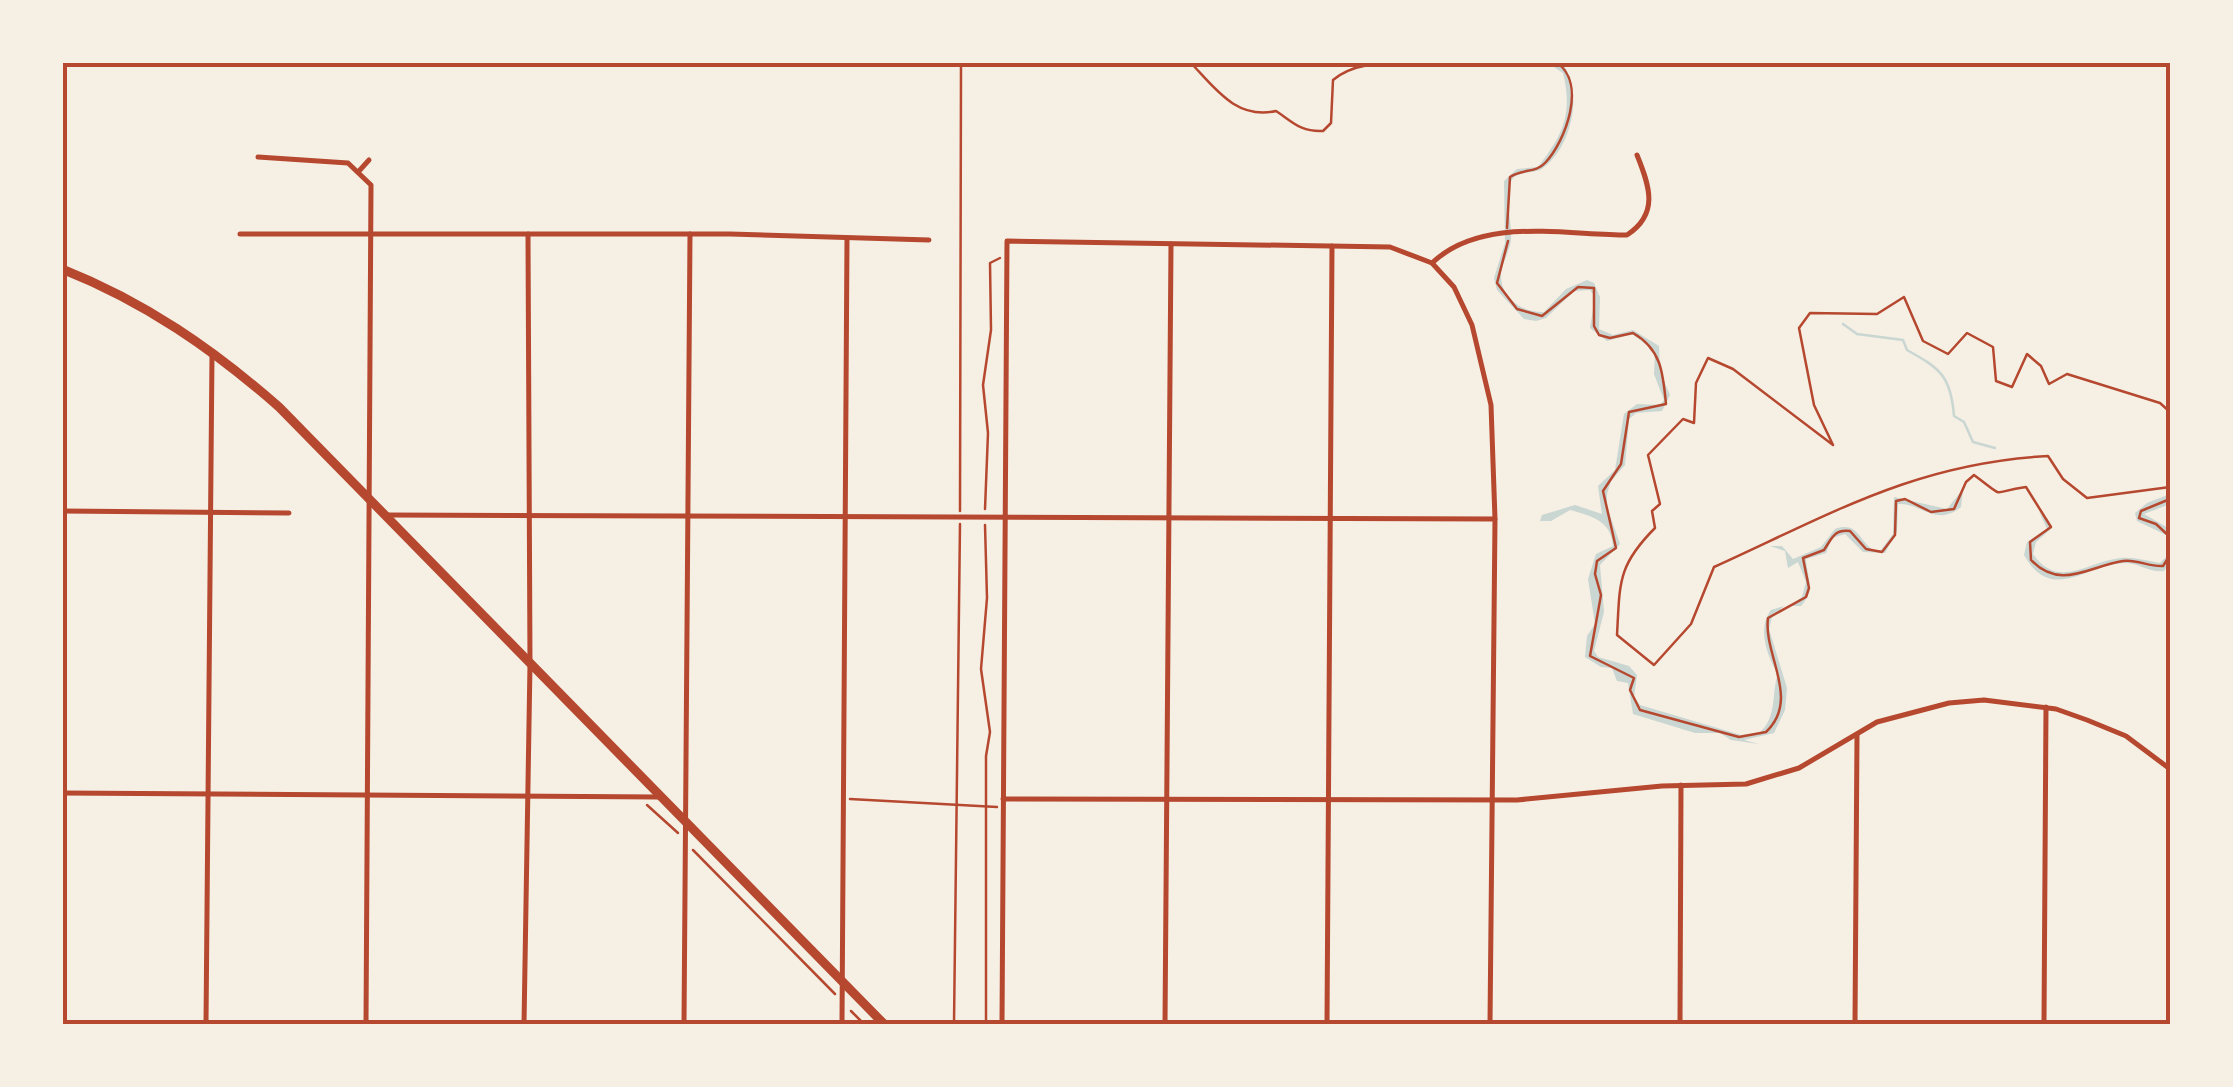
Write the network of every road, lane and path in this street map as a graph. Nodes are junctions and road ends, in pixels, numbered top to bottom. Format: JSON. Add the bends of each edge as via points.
{"nodes":[{"id":1,"x":961,"y":62,"type":"edge"},
{"id":2,"x":1190,"y":62,"type":"edge"},
{"id":3,"x":1433,"y":62,"type":"edge"},
{"id":4,"x":1556,"y":62,"type":"edge"},
{"id":5,"x":1637,"y":155,"type":"dead end"},
{"id":6,"x":258,"y":157,"type":"dead end"},
{"id":7,"x":369,"y":160,"type":"dead end"},
{"id":8,"x":359,"y":170,"type":"junction"},
{"id":9,"x":369,"y":233,"type":"junction"},
{"id":10,"x":240,"y":234,"type":"dead end"},
{"id":11,"x":528,"y":234,"type":"junction"},
{"id":12,"x":690,"y":234,"type":"junction"},
{"id":13,"x":847,"y":238,"type":"junction"},
{"id":14,"x":929,"y":240,"type":"dead end"},
{"id":15,"x":1171,"y":244,"type":"junction"},
{"id":16,"x":1332,"y":246,"type":"junction"},
{"id":17,"x":1007,"y":257,"type":"junction"},
{"id":18,"x":1432,"y":263,"type":"junction"},
{"id":19,"x":62,"y":268,"type":"edge"},
{"id":20,"x":213,"y":351,"type":"junction"},
{"id":21,"x":2170,"y":412,"type":"edge"},
{"id":22,"x":2170,"y":487,"type":"edge"},
{"id":23,"x":368,"y":498,"type":"junction"},
{"id":24,"x":2170,"y":498,"type":"edge"},
{"id":25,"x":960,"y":509,"type":"dead end"},
{"id":26,"x":985,"y":510,"type":"dead end"},
{"id":27,"x":62,"y":511,"type":"edge"},
{"id":28,"x":208,"y":512,"type":"junction"},
{"id":29,"x":290,"y":513,"type":"dead end"},
{"id":30,"x":385,"y":515,"type":"junction"},
{"id":31,"x":529,"y":515,"type":"junction"},
{"id":32,"x":687,"y":516,"type":"junction"},
{"id":33,"x":845,"y":516,"type":"junction"},
{"id":34,"x":1006,"y":518,"type":"junction"},
{"id":35,"x":1169,"y":518,"type":"junction"},
{"id":36,"x":1330,"y":519,"type":"junction"},
{"id":37,"x":1494,"y":520,"type":"junction"},
{"id":38,"x":960,"y":524,"type":"dead end"},
{"id":39,"x":985,"y":524,"type":"dead end"},
{"id":40,"x":2170,"y":536,"type":"edge"},
{"id":41,"x":2170,"y":554,"type":"edge"},
{"id":42,"x":530,"y":664,"type":"junction"},
{"id":43,"x":2046,"y":707,"type":"junction"},
{"id":44,"x":1857,"y":735,"type":"junction"},
{"id":45,"x":2170,"y":769,"type":"edge"},
{"id":46,"x":1682,"y":785,"type":"junction"},
{"id":47,"x":62,"y":793,"type":"edge"},
{"id":48,"x":206,"y":794,"type":"junction"},
{"id":49,"x":367,"y":795,"type":"junction"},
{"id":50,"x":638,"y":797,"type":"junction"},
{"id":51,"x":661,"y":797,"type":"junction"},
{"id":52,"x":526,"y":798,"type":"junction"},
{"id":53,"x":842,"y":798,"type":"junction"},
{"id":54,"x":1003,"y":800,"type":"junction"},
{"id":55,"x":1167,"y":800,"type":"junction"},
{"id":56,"x":1328,"y":800,"type":"junction"},
{"id":57,"x":1492,"y":800,"type":"junction"},
{"id":58,"x":956,"y":806,"type":"junction"},
{"id":59,"x":986,"y":807,"type":"junction"},
{"id":60,"x":1003,"y":808,"type":"junction"},
{"id":61,"x":685,"y":822,"type":"junction"},
{"id":62,"x":685,"y":841,"type":"junction"},
{"id":63,"x":841,"y":981,"type":"junction"},
{"id":64,"x":842,"y":1001,"type":"junction"},
{"id":65,"x":206,"y":1024,"type":"edge"},
{"id":66,"x":366,"y":1024,"type":"edge"},
{"id":67,"x":524,"y":1024,"type":"edge"},
{"id":68,"x":684,"y":1024,"type":"edge"},
{"id":69,"x":842,"y":1024,"type":"edge"},
{"id":70,"x":864,"y":1024,"type":"edge"},
{"id":71,"x":884,"y":1024,"type":"edge"},
{"id":72,"x":954,"y":1024,"type":"edge"},
{"id":73,"x":986,"y":1024,"type":"edge"},
{"id":74,"x":1002,"y":1024,"type":"edge"},
{"id":75,"x":1165,"y":1024,"type":"edge"},
{"id":76,"x":1327,"y":1024,"type":"edge"},
{"id":77,"x":1490,"y":1024,"type":"edge"},
{"id":78,"x":1680,"y":1024,"type":"edge"},
{"id":79,"x":1855,"y":1024,"type":"edge"},
{"id":80,"x":2044,"y":1024,"type":"edge"}],
"edges":[{"from":1,"to":25,"type":"path"},
{"from":2,"to":3,"type":"path","via":[[1230,103],[1260,113],[1276,110],[1308,132],[1323,132],[1331,123],[1332,80],[1340,74],[1368,63]]},
{"from":4,"to":41,"type":"path","via":[[1571,100],[1564,137],[1536,170],[1510,177],[1508,240],[1497,283],[1530,316],[1542,316],[1578,287],[1594,288],[1599,335],[1633,333],[1659,355],[1666,404],[1628,412],[1620,464],[1603,491],[1616,548],[1596,561],[1594,574],[1601,595],[1590,656],[1634,678],[1630,690],[1640,710],[1739,737],[1766,732],[1780,706],[1768,618],[1806,597],[1803,558],[1824,550],[1844,530],[1866,550],[1882,552],[1894,535],[1896,500],[1954,509],[1974,476],[2003,496],[2026,487],[2050,528],[2028,551],[2049,572],[2076,576],[2134,560],[2164,566]]},
{"from":5,"to":18,"type":"street","via":[[1651,200],[1644,224],[1627,236],[1477,234]]},
{"from":6,"to":8,"type":"street","via":[[334,160]]},
{"from":7,"to":8,"type":"street"},
{"from":8,"to":9,"type":"street","via":[[370,185]]},
{"from":9,"to":10,"type":"street"},
{"from":9,"to":11,"type":"street"},
{"from":9,"to":23,"type":"street"},
{"from":11,"to":12,"type":"street"},
{"from":11,"to":31,"type":"street"},
{"from":12,"to":13,"type":"street"},
{"from":12,"to":32,"type":"street"},
{"from":13,"to":14,"type":"street"},
{"from":13,"to":33,"type":"street"},
{"from":15,"to":16,"type":"street"},
{"from":15,"to":17,"type":"street","via":[[1006,241]]},
{"from":15,"to":35,"type":"street"},
{"from":16,"to":18,"type":"street","via":[[1402,249]]},
{"from":16,"to":36,"type":"street"},
{"from":17,"to":26,"type":"path","via":[[992,260],[990,267]]},
{"from":17,"to":34,"type":"street"},
{"from":18,"to":37,"type":"street","via":[[1454,287],[1472,324],[1488,379]]},
{"from":19,"to":20,"type":"main road","via":[[130,299]]},
{"from":20,"to":23,"type":"main road"},
{"from":20,"to":28,"type":"street"},
{"from":21,"to":22,"type":"path","via":[[2067,374],[2049,384],[2027,354],[2012,388],[1996,381],[1993,347],[1967,333],[1948,354],[1924,341],[1904,297],[1877,314],[1810,313],[1799,328],[1814,405],[1833,444],[1733,369],[1708,358],[1696,382],[1694,422],[1683,419],[1648,454],[1660,504],[1652,511],[1655,528],[1629,554],[1617,635],[1654,665],[1691,624],[1714,567],[1938,470],[2048,456],[2087,498]]},
{"from":23,"to":30,"type":"main road"},
{"from":23,"to":49,"type":"street"},
{"from":24,"to":40,"type":"path","via":[[2139,518]]},
{"from":27,"to":28,"type":"street"},
{"from":28,"to":29,"type":"street"},
{"from":28,"to":48,"type":"street"},
{"from":30,"to":31,"type":"street"},
{"from":30,"to":42,"type":"main road"},
{"from":31,"to":32,"type":"street"},
{"from":31,"to":42,"type":"street"},
{"from":32,"to":33,"type":"street"},
{"from":32,"to":61,"type":"street"},
{"from":33,"to":34,"type":"street"},
{"from":33,"to":53,"type":"street"},
{"from":34,"to":35,"type":"street"},
{"from":34,"to":54,"type":"street"},
{"from":35,"to":36,"type":"street"},
{"from":35,"to":55,"type":"street"},
{"from":36,"to":37,"type":"street"},
{"from":36,"to":56,"type":"street"},
{"from":37,"to":57,"type":"street"},
{"from":38,"to":58,"type":"path"},
{"from":39,"to":59,"type":"path"},
{"from":42,"to":51,"type":"main road"},
{"from":42,"to":52,"type":"street"},
{"from":43,"to":44,"type":"street","via":[[1949,702],[1878,722]]},
{"from":43,"to":45,"type":"street","via":[[2126,736]]},
{"from":43,"to":80,"type":"street"},
{"from":44,"to":46,"type":"street","via":[[1769,780]]},
{"from":44,"to":79,"type":"street"},
{"from":46,"to":57,"type":"street"},
{"from":46,"to":78,"type":"street"},
{"from":47,"to":48,"type":"street"},
{"from":48,"to":49,"type":"street"},
{"from":48,"to":65,"type":"street"},
{"from":49,"to":52,"type":"street"},
{"from":49,"to":66,"type":"street"},
{"from":50,"to":51,"type":"street"},
{"from":50,"to":52,"type":"street"},
{"from":50,"to":62,"type":"path"},
{"from":51,"to":61,"type":"main road"},
{"from":52,"to":67,"type":"street"},
{"from":53,"to":58,"type":"path"},
{"from":53,"to":63,"type":"street"},
{"from":54,"to":55,"type":"street"},
{"from":54,"to":60,"type":"street"},
{"from":55,"to":56,"type":"street"},
{"from":55,"to":75,"type":"street"},
{"from":56,"to":57,"type":"street"},
{"from":56,"to":76,"type":"street"},
{"from":57,"to":77,"type":"street"},
{"from":58,"to":59,"type":"path"},
{"from":58,"to":72,"type":"path"},
{"from":59,"to":60,"type":"path"},
{"from":59,"to":73,"type":"path"},
{"from":60,"to":74,"type":"street"},
{"from":61,"to":62,"type":"street"},
{"from":61,"to":63,"type":"main road"},
{"from":62,"to":64,"type":"path"},
{"from":62,"to":68,"type":"street"},
{"from":63,"to":64,"type":"street"},
{"from":63,"to":71,"type":"main road"},
{"from":64,"to":69,"type":"street"},
{"from":64,"to":70,"type":"path"}]}
